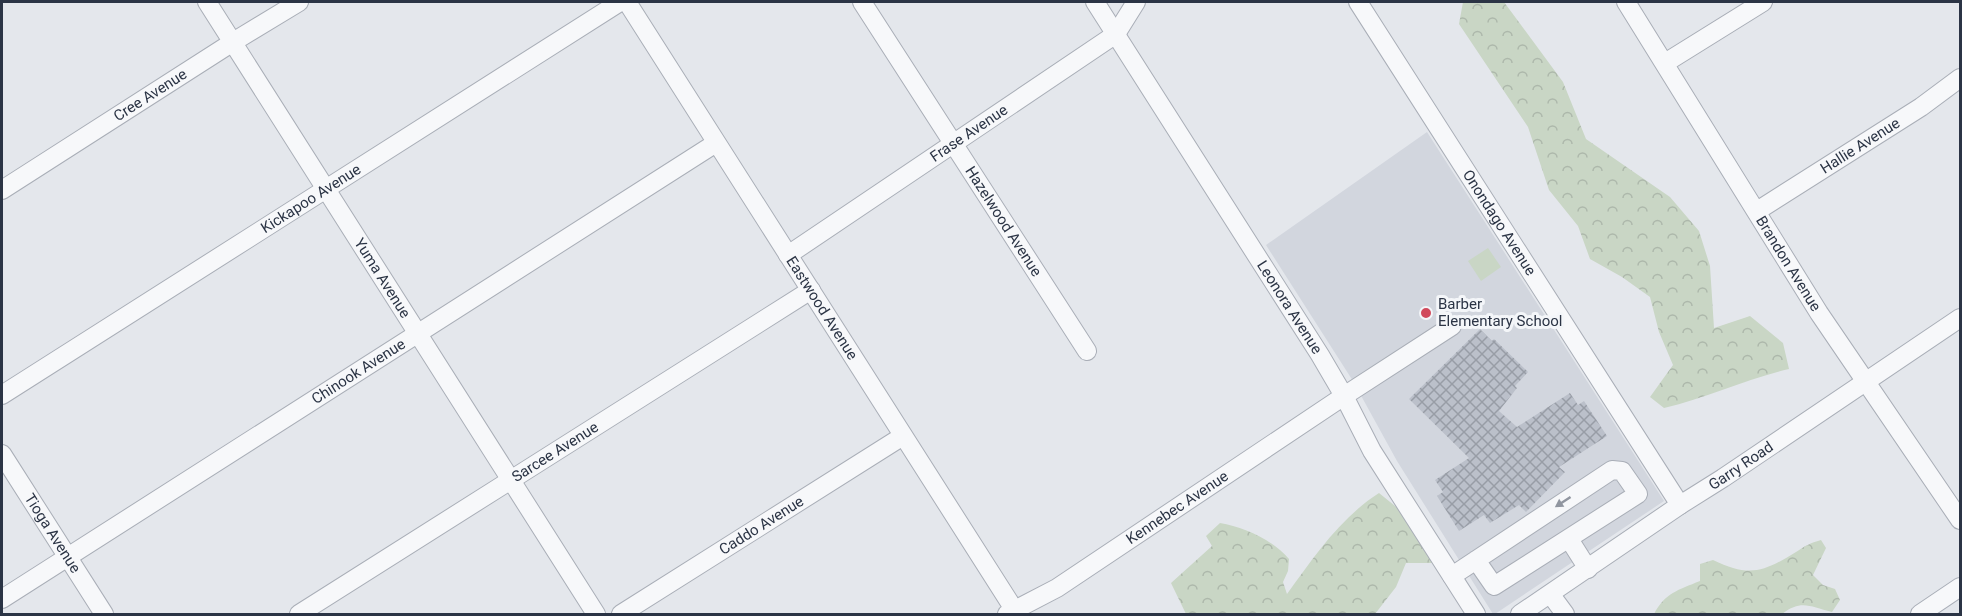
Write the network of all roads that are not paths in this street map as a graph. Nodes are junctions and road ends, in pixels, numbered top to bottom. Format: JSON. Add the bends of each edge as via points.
{"nodes":[{"id":1,"x":207,"y":2,"type":"edge"},
{"id":2,"x":299,"y":2,"type":"edge"},
{"id":3,"x":620,"y":2,"type":"edge"},
{"id":4,"x":627,"y":2,"type":"edge"},
{"id":5,"x":862,"y":2,"type":"edge"},
{"id":6,"x":1095,"y":2,"type":"edge"},
{"id":7,"x":1136,"y":2,"type":"edge"},
{"id":8,"x":1358,"y":2,"type":"edge"},
{"id":9,"x":1626,"y":2,"type":"edge"},
{"id":10,"x":1763,"y":2,"type":"edge"},
{"id":11,"x":1116,"y":34,"type":"junction"},
{"id":12,"x":233,"y":42,"type":"junction"},
{"id":13,"x":1665,"y":63,"type":"junction"},
{"id":14,"x":1960,"y":78,"type":"edge"},
{"id":15,"x":716,"y":143,"type":"junction"},
{"id":16,"x":955,"y":143,"type":"junction"},
{"id":17,"x":325,"y":189,"type":"junction"},
{"id":18,"x":2,"y":190,"type":"edge"},
{"id":19,"x":1757,"y":211,"type":"junction"},
{"id":20,"x":788,"y":255,"type":"junction"},
{"id":21,"x":811,"y":290,"type":"junction"},
{"id":22,"x":1960,"y":318,"type":"edge"},
{"id":23,"x":1452,"y":326,"type":"dead end"},
{"id":24,"x":418,"y":334,"type":"junction"},
{"id":25,"x":1087,"y":351,"type":"dead end"},
{"id":26,"x":1867,"y":380,"type":"junction"},
{"id":27,"x":2,"y":394,"type":"edge"},
{"id":28,"x":1344,"y":396,"type":"junction"},
{"id":29,"x":903,"y":436,"type":"junction"},
{"id":30,"x":2,"y":454,"type":"edge"},
{"id":31,"x":510,"y":479,"type":"junction"},
{"id":32,"x":1680,"y":505,"type":"junction"},
{"id":33,"x":1960,"y":520,"type":"edge"},
{"id":34,"x":1569,"y":539,"type":"junction"},
{"id":35,"x":68,"y":557,"type":"junction"},
{"id":36,"x":1476,"y":560,"type":"junction"},
{"id":37,"x":1588,"y":569,"type":"junction"},
{"id":38,"x":1452,"y":576,"type":"junction"},
{"id":39,"x":1960,"y":587,"type":"edge"},
{"id":40,"x":1551,"y":595,"type":"junction"},
{"id":41,"x":2,"y":599,"type":"edge"},
{"id":42,"x":1013,"y":613,"type":"edge"},
{"id":43,"x":104,"y":615,"type":"edge"},
{"id":44,"x":299,"y":615,"type":"edge"},
{"id":45,"x":596,"y":615,"type":"edge"},
{"id":46,"x":621,"y":615,"type":"edge"},
{"id":47,"x":1476,"y":615,"type":"edge"},
{"id":48,"x":1520,"y":615,"type":"edge"},
{"id":49,"x":1565,"y":615,"type":"edge"},
{"id":50,"x":1920,"y":615,"type":"edge"}],
"edges":[{"from":1,"to":12,"type":"street","name":"Yuma Avenue"},
{"from":2,"to":12,"type":"street","name":"Cree Avenue"},
{"from":3,"to":17,"type":"street","name":"Kickapoo Avenue"},
{"from":4,"to":15,"type":"street","name":"Eastwood Avenue"},
{"from":5,"to":16,"type":"street","name":"Hazelwood Avenue"},
{"from":6,"to":11,"type":"street","name":"Leonora Avenue"},
{"from":7,"to":11,"type":"street","name":"Frase Avenue"},
{"from":8,"to":32,"type":"street","name":"Onondago Avenue"},
{"from":9,"to":13,"type":"street","name":"Brandon Avenue"},
{"from":10,"to":13,"type":"street"},
{"from":11,"to":16,"type":"street","name":"Frase Avenue"},
{"from":11,"to":28,"type":"street","name":"Leonora Avenue"},
{"from":12,"to":17,"type":"street","name":"Yuma Avenue"},
{"from":12,"to":18,"type":"street","name":"Cree Avenue"},
{"from":13,"to":19,"type":"street","name":"Brandon Avenue"},
{"from":14,"to":19,"type":"street","name":"Hallie Avenue"},
{"from":15,"to":20,"type":"street","name":"Eastwood Avenue"},
{"from":15,"to":24,"type":"street","name":"Chinook Avenue"},
{"from":16,"to":20,"type":"street","name":"Frase Avenue"},
{"from":16,"to":25,"type":"street","name":"Hazelwood Avenue"},
{"from":17,"to":24,"type":"street","name":"Yuma Avenue"},
{"from":17,"to":27,"type":"street","name":"Kickapoo Avenue"},
{"from":19,"to":26,"type":"street","name":"Brandon Avenue"},
{"from":20,"to":21,"type":"street","name":"Eastwood Avenue"},
{"from":21,"to":29,"type":"street","name":"Eastwood Avenue"},
{"from":21,"to":31,"type":"street","name":"Sarcee Avenue"},
{"from":22,"to":26,"type":"street","name":"Garry Road"},
{"from":23,"to":28,"type":"street","name":"Kennebec Avenue"},
{"from":24,"to":31,"type":"street","name":"Yuma Avenue"},
{"from":24,"to":35,"type":"street","name":"Chinook Avenue"},
{"from":26,"to":32,"type":"street","name":"Garry Road"},
{"from":26,"to":33,"type":"street","name":"Brandon Avenue"},
{"from":28,"to":38,"type":"street","name":"Leonora Avenue","via":[[1372,451]]},
{"from":28,"to":42,"type":"street","name":"Kennebec Avenue","via":[[1057,588]]},
{"from":29,"to":42,"type":"street","name":"Eastwood Avenue"},
{"from":29,"to":46,"type":"street","name":"Caddo Avenue"},
{"from":30,"to":35,"type":"street","name":"Tioga Avenue"},
{"from":31,"to":44,"type":"street","name":"Sarcee Avenue"},
{"from":31,"to":45,"type":"street","name":"Yuma Avenue"},
{"from":32,"to":37,"type":"street","name":"Garry Road"},
{"from":34,"to":36,"type":"street","via":[[1494,586]]},
{"from":34,"to":36,"type":"street","one_way":true,"via":[[1638,494],[1622,471],[1612,470]]},
{"from":34,"to":37,"type":"street"},
{"from":35,"to":41,"type":"street","name":"Chinook Avenue"},
{"from":35,"to":43,"type":"street","name":"Tioga Avenue"},
{"from":36,"to":38,"type":"street"},
{"from":37,"to":40,"type":"street","name":"Garry Road"},
{"from":38,"to":47,"type":"street","name":"Leonora Avenue"},
{"from":39,"to":50,"type":"street"},
{"from":40,"to":48,"type":"street","name":"Garry Road"},
{"from":40,"to":49,"type":"street"}]}
